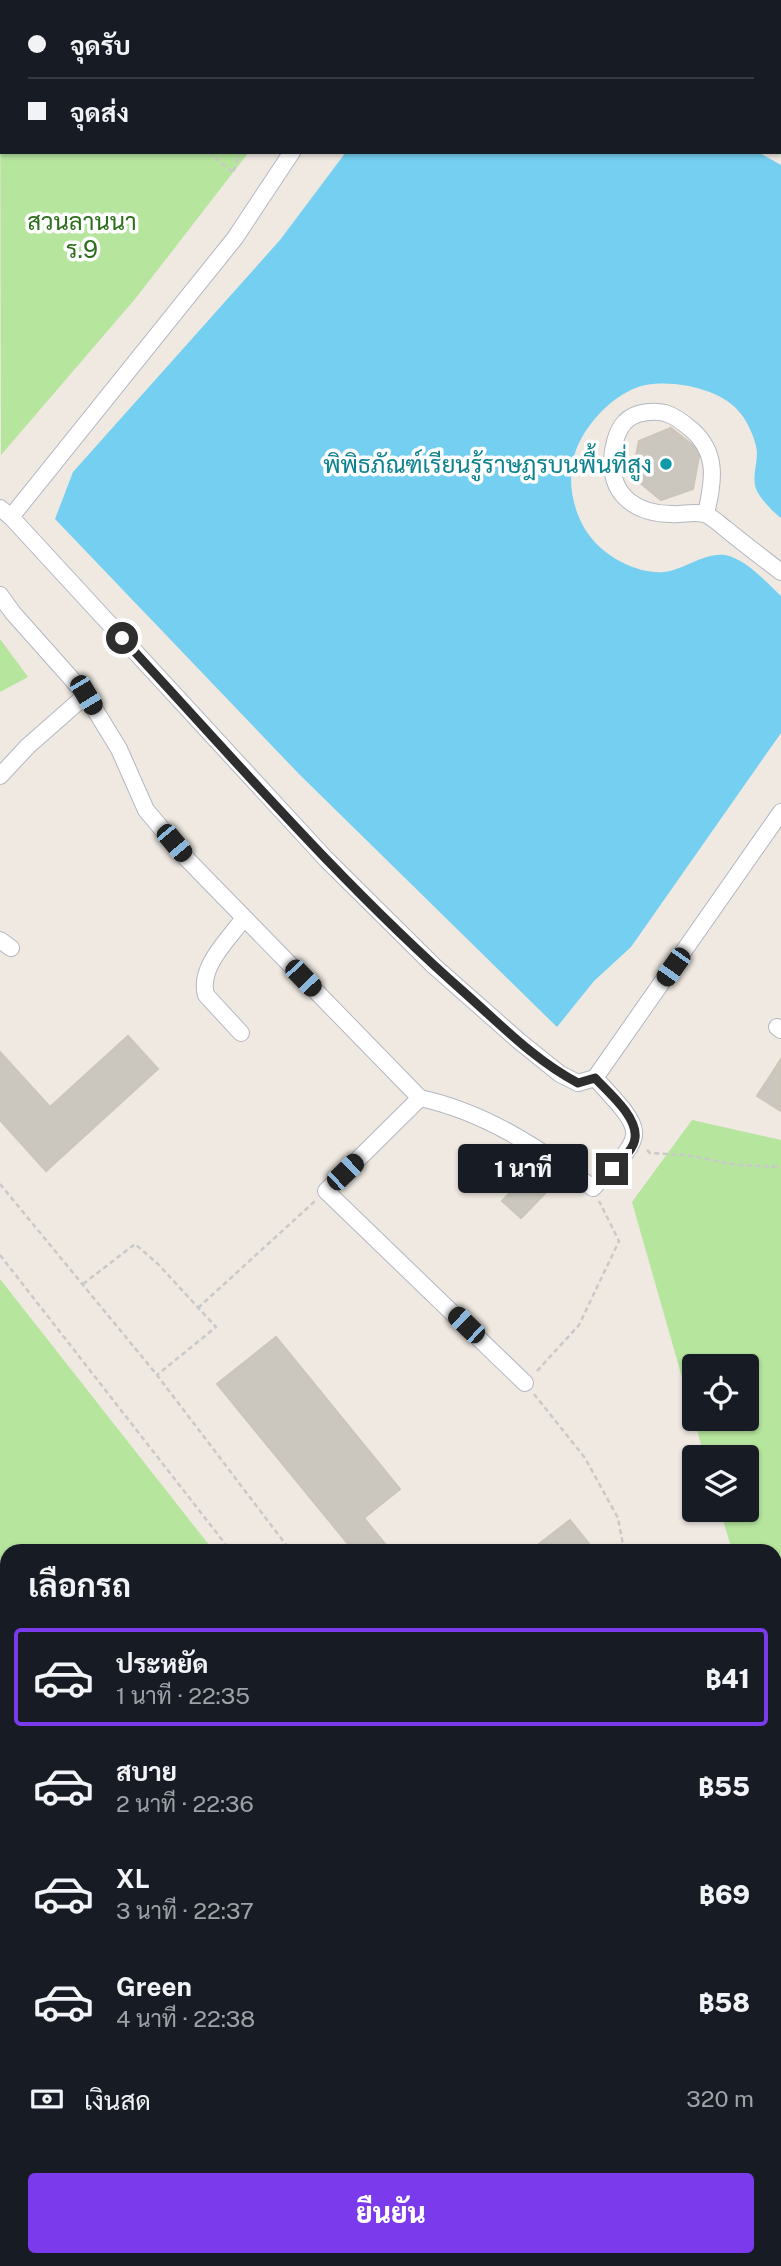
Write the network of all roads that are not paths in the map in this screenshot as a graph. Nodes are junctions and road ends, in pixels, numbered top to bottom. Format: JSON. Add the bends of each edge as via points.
{"nodes":[{"id":1,"x":291,"y":154,"type":"edge"},
{"id":2,"x":6,"y":512,"type":"edge"},
{"id":3,"x":706,"y":514,"type":"junction"},
{"id":4,"x":781,"y":572,"type":"edge"},
{"id":5,"x":0,"y":595,"type":"edge"},
{"id":6,"x":86,"y":695,"type":"junction"},
{"id":7,"x":0,"y":776,"type":"edge"},
{"id":8,"x":781,"y":812,"type":"edge"},
{"id":9,"x":244,"y":918,"type":"junction"},
{"id":10,"x":241,"y":1033,"type":"dead end"},
{"id":11,"x":595,"y":1078,"type":"junction"},
{"id":12,"x":420,"y":1098,"type":"junction"},
{"id":13,"x":525,"y":1383,"type":"road end"}],
"edges":[{"from":1,"to":2,"type":"street","via":[[234,238]]},
{"from":2,"to":11,"type":"street","via":[[326,859],[433,966],[560,1074],[578,1083]]},
{"from":3,"to":3,"type":"street","via":[[647,512],[621,495],[612,455],[625,421],[646,413],[667,414],[698,435],[708,448],[713,467]]},
{"from":3,"to":4,"type":"street"},
{"from":5,"to":6,"type":"street"},
{"from":6,"to":7,"type":"street"},
{"from":6,"to":9,"type":"street","via":[[119,750],[146,810]]},
{"from":8,"to":11,"type":"street"},
{"from":9,"to":10,"type":"street","via":[[207,968],[204,988]]},
{"from":9,"to":12,"type":"street"},
{"from":11,"to":12,"type":"street","via":[[625,1110],[635,1139],[593,1188],[514,1135],[443,1103]]},
{"from":12,"to":13,"type":"street","via":[[326,1191]]}]}
